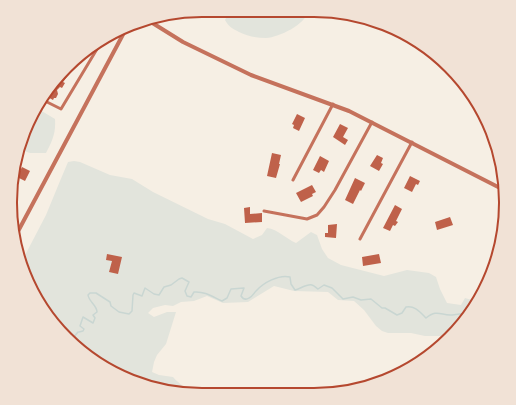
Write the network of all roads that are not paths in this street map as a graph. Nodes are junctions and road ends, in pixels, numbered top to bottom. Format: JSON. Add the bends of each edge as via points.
{"nodes":[{"id":1,"x":153,"y":23,"type":"edge"},
{"id":2,"x":124,"y":34,"type":"edge"},
{"id":3,"x":96,"y":50,"type":"edge"},
{"id":4,"x":46,"y":102,"type":"edge"},
{"id":5,"x":333,"y":104,"type":"junction"},
{"id":6,"x":372,"y":122,"type":"junction"},
{"id":7,"x":412,"y":142,"type":"junction"},
{"id":8,"x":293,"y":180,"type":"dead end"},
{"id":9,"x":499,"y":187,"type":"edge"},
{"id":10,"x":264,"y":211,"type":"dead end"},
{"id":11,"x":19,"y":229,"type":"edge"},
{"id":12,"x":360,"y":239,"type":"dead end"}],
"edges":[{"from":1,"to":5,"type":"street","via":[[183,42],[251,76]]},
{"from":2,"to":11,"type":"street"},
{"from":3,"to":4,"type":"street","via":[[61,109]]},
{"from":5,"to":6,"type":"street"},
{"from":5,"to":8,"type":"street"},
{"from":6,"to":7,"type":"street"},
{"from":6,"to":10,"type":"street","via":[[335,190],[317,215],[307,219]]},
{"from":7,"to":9,"type":"street"},
{"from":7,"to":12,"type":"street"}]}
